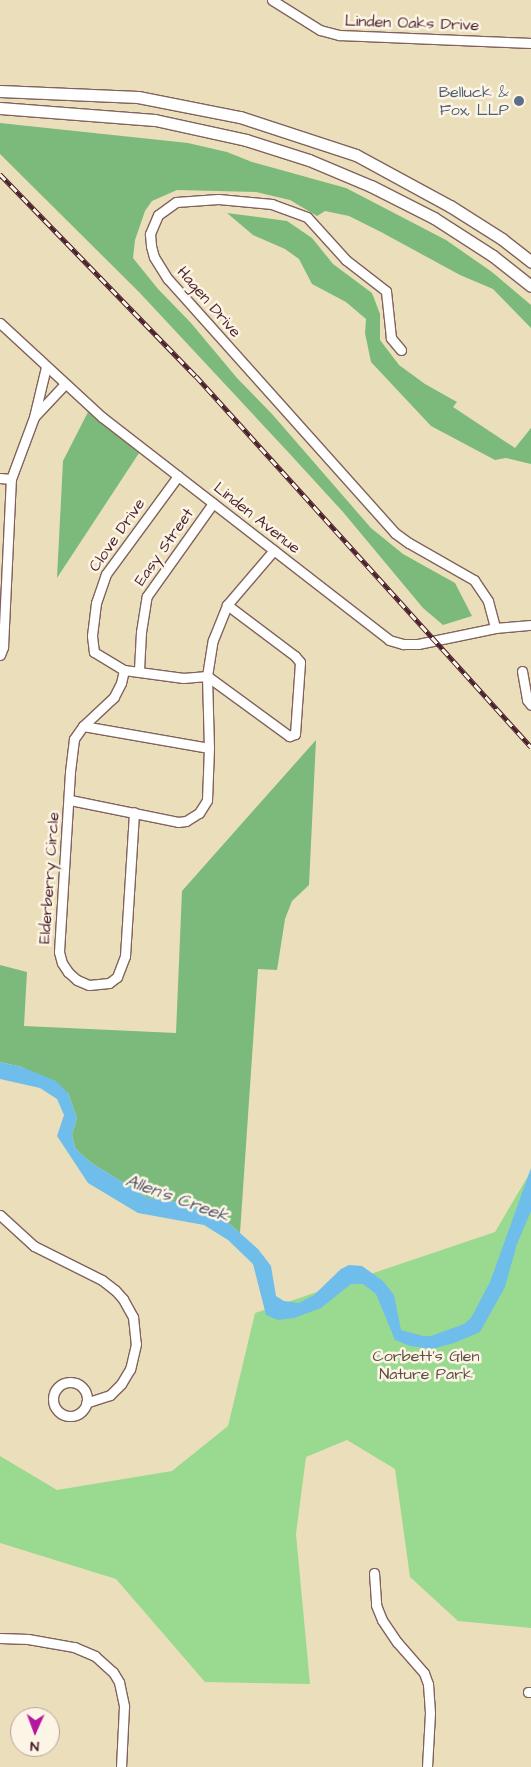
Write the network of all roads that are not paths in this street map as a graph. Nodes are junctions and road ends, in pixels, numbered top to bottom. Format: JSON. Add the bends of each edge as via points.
{"nodes":[{"id":1,"x":272,"y":0,"type":"edge"},
{"id":2,"x":531,"y":42,"type":"edge"},
{"id":3,"x":0,"y":91,"type":"edge"},
{"id":4,"x":0,"y":108,"type":"edge"},
{"id":5,"x":531,"y":262,"type":"edge"},
{"id":6,"x":531,"y":286,"type":"edge"},
{"id":7,"x":0,"y":323,"type":"edge"},
{"id":8,"x":401,"y":350,"type":"dead end"},
{"id":9,"x":46,"y":367,"type":"junction"},
{"id":10,"x":65,"y":384,"type":"junction"},
{"id":11,"x":34,"y":417,"type":"junction"},
{"id":12,"x":178,"y":476,"type":"junction"},
{"id":13,"x":0,"y":478,"type":"edge"},
{"id":14,"x":12,"y":479,"type":"junction"},
{"id":15,"x":213,"y":503,"type":"junction"},
{"id":16,"x":274,"y":550,"type":"junction"},
{"id":17,"x":227,"y":605,"type":"junction"},
{"id":18,"x":531,"y":625,"type":"edge"},
{"id":19,"x":495,"y":628,"type":"junction"},
{"id":20,"x":0,"y":655,"type":"edge"},
{"id":21,"x":124,"y":670,"type":"junction"},
{"id":22,"x":139,"y":670,"type":"junction"},
{"id":23,"x":522,"y":671,"type":"dead end"},
{"id":24,"x":206,"y":676,"type":"junction"},
{"id":25,"x":531,"y":705,"type":"edge"},
{"id":26,"x":83,"y":726,"type":"junction"},
{"id":27,"x":209,"y":748,"type":"junction"},
{"id":28,"x":70,"y":800,"type":"junction"},
{"id":29,"x":134,"y":812,"type":"junction"},
{"id":30,"x":0,"y":1215,"type":"edge"},
{"id":31,"x":86,"y":1403,"type":"dead end"},
{"id":32,"x":374,"y":1573,"type":"dead end"},
{"id":33,"x":0,"y":1638,"type":"edge"},
{"id":34,"x":121,"y":1767,"type":"edge"},
{"id":35,"x":427,"y":1767,"type":"edge"}],
"edges":[{"from":1,"to":2,"type":"street","name":"Linden Oaks Drive","via":[[320,30],[339,35]]},
{"from":3,"to":5,"type":"main road","via":[[138,97],[240,117],[356,155],[450,206]]},
{"from":4,"to":6,"type":"main road","via":[[155,120],[246,140],[309,160],[371,186],[434,218],[493,256]]},
{"from":7,"to":9,"type":"street","name":"Linden Avenue"},
{"from":8,"to":19,"type":"street","name":"Hagen Drive","via":[[391,338],[386,291],[346,260],[307,217],[272,204],[218,199],[176,202],[165,208],[156,219],[150,234],[151,246],[168,279],[395,533],[474,580],[488,601]]},
{"from":9,"to":10,"type":"street","name":"Linden Avenue"},
{"from":9,"to":11,"type":"street"},
{"from":10,"to":11,"type":"street"},
{"from":10,"to":12,"type":"street","name":"Linden Avenue"},
{"from":11,"to":14,"type":"street"},
{"from":12,"to":15,"type":"street","name":"Linden Avenue"},
{"from":12,"to":21,"type":"street","name":"Clove Drive","via":[[101,583],[93,618],[94,652]]},
{"from":13,"to":14,"type":"street"},
{"from":14,"to":20,"type":"street"},
{"from":15,"to":16,"type":"street","name":"Linden Avenue"},
{"from":15,"to":22,"type":"street","name":"Easy Street","via":[[148,596],[144,606]]},
{"from":16,"to":17,"type":"street"},
{"from":16,"to":19,"type":"street","name":"Linden Avenue","via":[[388,640],[403,644],[425,643]]},
{"from":17,"to":24,"type":"street","via":[[214,640]]},
{"from":17,"to":24,"type":"street","via":[[300,662],[295,734],[289,736]]},
{"from":18,"to":19,"type":"street","name":"Linden Avenue"},
{"from":21,"to":22,"type":"street"},
{"from":21,"to":26,"type":"street","name":"Elderberry Circle","via":[[114,697]]},
{"from":22,"to":24,"type":"street","via":[[183,678]]},
{"from":23,"to":25,"type":"street","via":[[527,700]]},
{"from":24,"to":27,"type":"street"},
{"from":26,"to":27,"type":"street"},
{"from":26,"to":28,"type":"street","name":"Elderberry Circle","via":[[74,739]]},
{"from":27,"to":29,"type":"street","via":[[207,800],[199,813],[178,822]]},
{"from":28,"to":29,"type":"street"},
{"from":28,"to":29,"type":"street","name":"Elderberry Circle","via":[[59,952],[68,972],[89,985],[109,983],[117,977],[126,956]]},
{"from":30,"to":31,"type":"street","via":[[34,1246],[102,1280],[123,1299],[133,1317],[136,1344],[130,1369],[110,1395]]},
{"from":32,"to":35,"type":"street","via":[[376,1605],[382,1620],[424,1673],[430,1697]]},
{"from":33,"to":34,"type":"street","via":[[74,1647],[95,1656],[113,1672],[121,1687],[124,1706]]}]}
